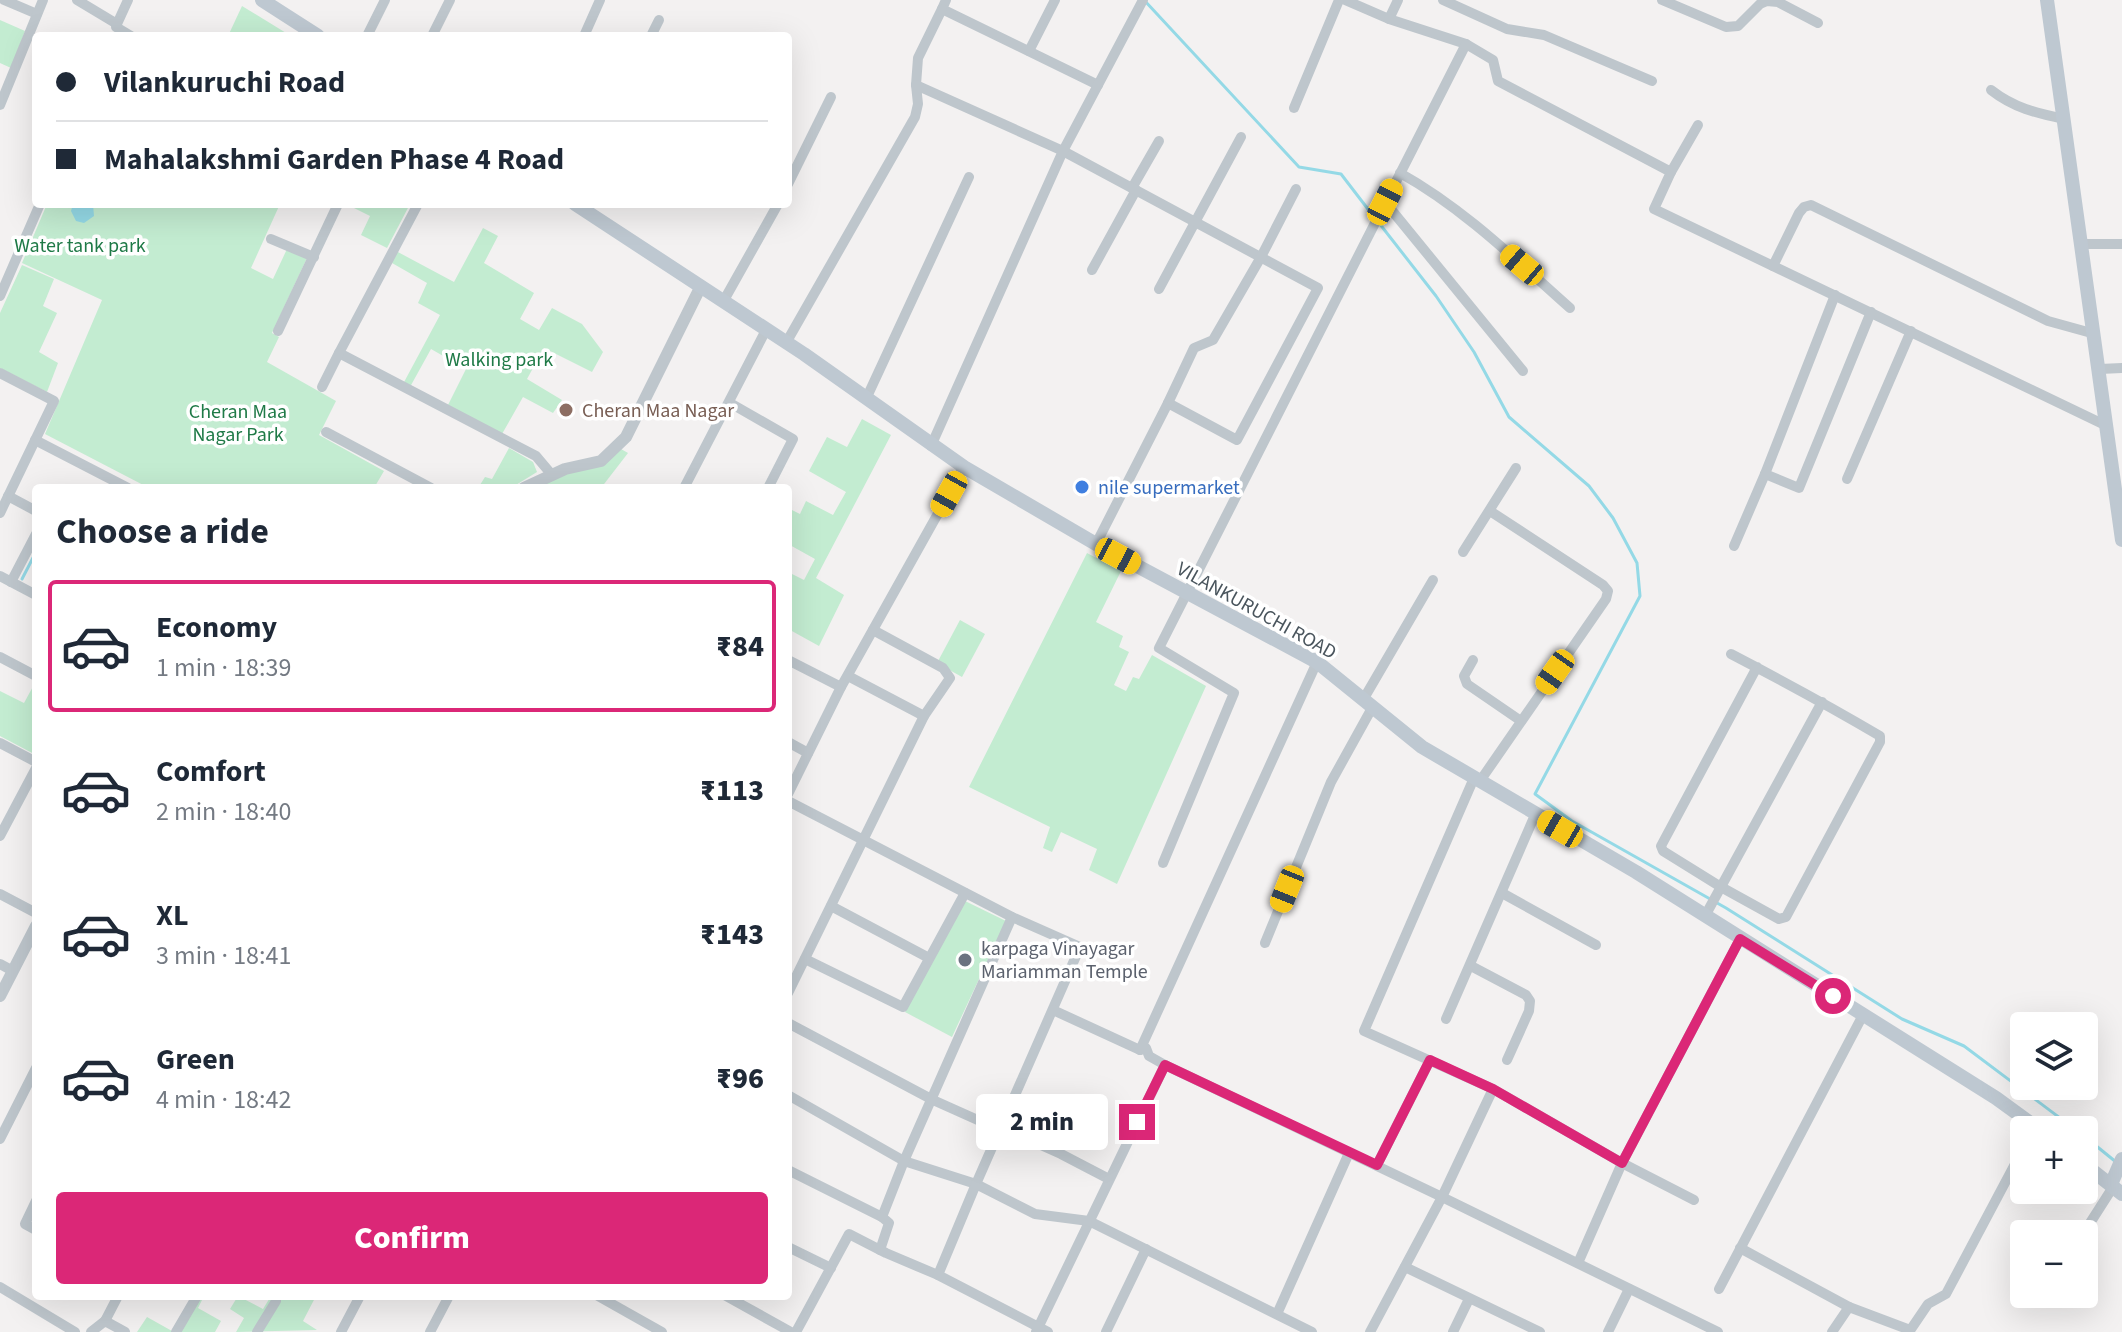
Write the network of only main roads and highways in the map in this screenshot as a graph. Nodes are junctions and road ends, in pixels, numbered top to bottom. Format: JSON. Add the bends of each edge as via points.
{"nodes":[{"id":1,"x":262,"y":0,"type":"edge"},
{"id":2,"x":2047,"y":0,"type":"edge"},
{"id":3,"x":312,"y":32,"type":"edge"},
{"id":4,"x":581,"y":208,"type":"edge"},
{"id":5,"x":2115,"y":455,"type":"edge"},
{"id":6,"x":2122,"y":540,"type":"edge"},
{"id":7,"x":2019,"y":1116,"type":"edge"},
{"id":8,"x":2122,"y":1159,"type":"edge"},
{"id":9,"x":2098,"y":1174,"type":"edge"},
{"id":10,"x":2116,"y":1188,"type":"edge"}],
"edges":[{"from":1,"to":3,"type":"main road"},
{"from":2,"to":5,"type":"main road"},
{"from":4,"to":7,"type":"main road","name":"VILANKURUCHI ROAD","via":[[964,467],[1317,662],[1422,747],[1636,872]]},
{"from":5,"to":6,"type":"main road"},
{"from":8,"to":10,"type":"main road"},
{"from":9,"to":10,"type":"main road"}]}
